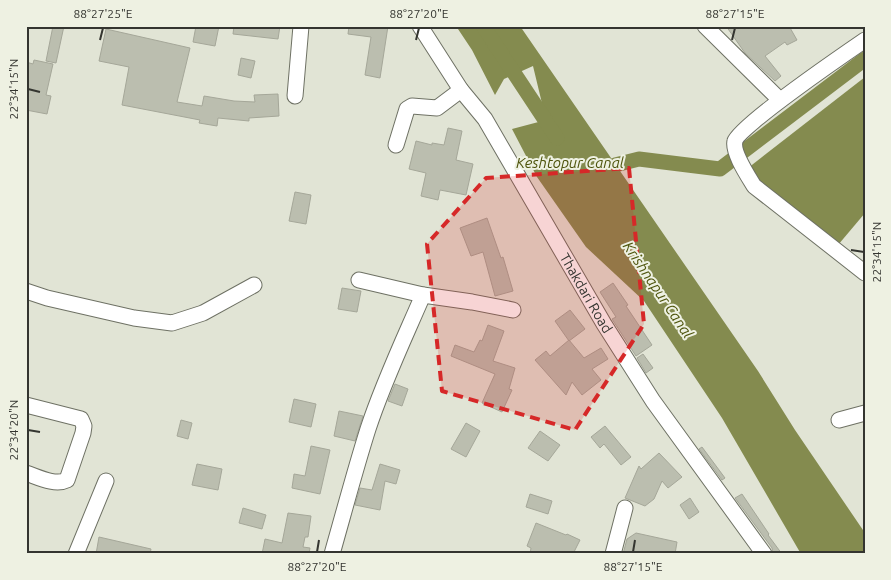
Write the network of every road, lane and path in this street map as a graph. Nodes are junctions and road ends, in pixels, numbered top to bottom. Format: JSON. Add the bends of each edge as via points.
{"nodes":[{"id":1,"x":301,"y":26,"type":"edge"},
{"id":2,"x":420,"y":26,"type":"edge"},
{"id":3,"x":705,"y":26,"type":"edge"},
{"id":4,"x":865,"y":40,"type":"edge"},
{"id":5,"x":461,"y":90,"type":"junction"},
{"id":6,"x":295,"y":96,"type":"dead end"},
{"id":7,"x":780,"y":100,"type":"junction"},
{"id":8,"x":396,"y":145,"type":"dead end"},
{"id":9,"x":865,"y":273,"type":"edge"},
{"id":10,"x":360,"y":280,"type":"dead end"},
{"id":11,"x":254,"y":285,"type":"dead end"},
{"id":12,"x":26,"y":291,"type":"edge"},
{"id":13,"x":422,"y":294,"type":"junction"},
{"id":14,"x":513,"y":310,"type":"dead end"},
{"id":15,"x":26,"y":405,"type":"edge"},
{"id":16,"x":865,"y":413,"type":"edge"},
{"id":17,"x":839,"y":420,"type":"dead end"},
{"id":18,"x":26,"y":473,"type":"edge"},
{"id":19,"x":106,"y":481,"type":"dead end"},
{"id":20,"x":625,"y":508,"type":"dead end"},
{"id":21,"x":76,"y":554,"type":"edge"},
{"id":22,"x":332,"y":554,"type":"edge"},
{"id":23,"x":613,"y":554,"type":"edge"},
{"id":24,"x":764,"y":554,"type":"edge"}],
"edges":[{"from":1,"to":6,"type":"street"},
{"from":2,"to":5,"type":"street","name":"Thakdari Road"},
{"from":3,"to":7,"type":"street"},
{"from":4,"to":7,"type":"street"},
{"from":5,"to":8,"type":"street","via":[[437,108],[412,106],[407,109]]},
{"from":5,"to":24,"type":"street","name":"Thakdari Road","via":[[485,118],[604,324],[653,401]]},
{"from":7,"to":9,"type":"street","via":[[737,134],[734,145],[745,171],[754,186]]},
{"from":10,"to":13,"type":"street"},
{"from":11,"to":12,"type":"street","via":[[203,313],[172,323],[134,318]]},
{"from":13,"to":14,"type":"street"},
{"from":13,"to":22,"type":"street","via":[[368,428]]},
{"from":15,"to":18,"type":"street","via":[[81,419],[84,426],[67,480],[54,482]]},
{"from":16,"to":17,"type":"street"},
{"from":19,"to":21,"type":"street"},
{"from":20,"to":23,"type":"street"}]}
